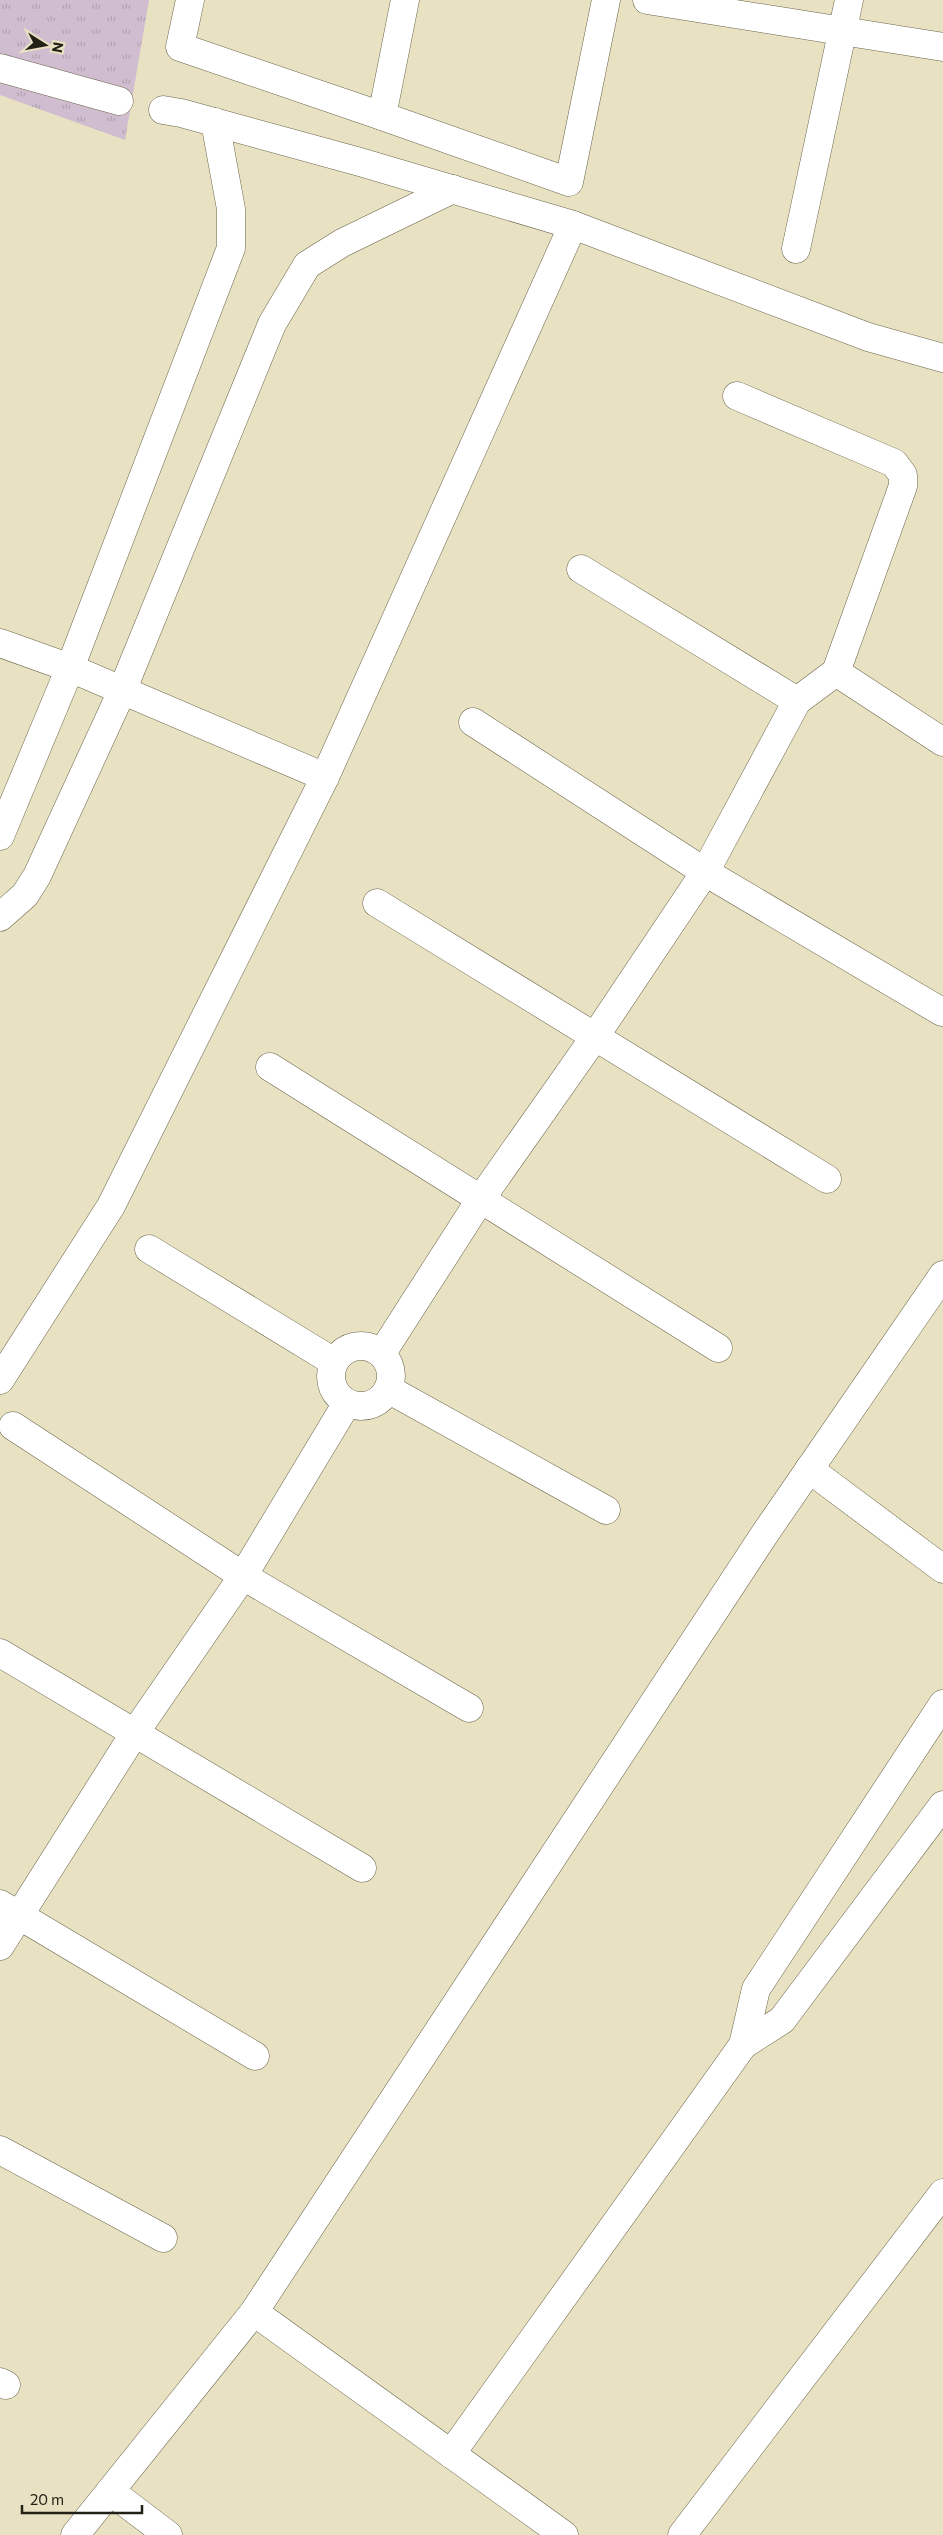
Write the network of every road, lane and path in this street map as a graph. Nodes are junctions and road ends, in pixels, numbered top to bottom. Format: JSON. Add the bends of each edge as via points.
{"nodes":[{"id":1,"x":190,"y":0,"type":"edge"},
{"id":2,"x":405,"y":0,"type":"edge"},
{"id":3,"x":606,"y":0,"type":"edge"},
{"id":4,"x":647,"y":0,"type":"edge"},
{"id":5,"x":849,"y":0,"type":"edge"},
{"id":6,"x":842,"y":30,"type":"junction"},
{"id":7,"x":943,"y":47,"type":"edge"},
{"id":8,"x":0,"y":68,"type":"edge"},
{"id":9,"x":119,"y":101,"type":"dead end"},
{"id":10,"x":163,"y":110,"type":"dead end"},
{"id":11,"x":382,"y":116,"type":"junction"},
{"id":12,"x":215,"y":122,"type":"junction"},
{"id":13,"x":453,"y":190,"type":"junction"},
{"id":14,"x":573,"y":225,"type":"junction"},
{"id":15,"x":796,"y":249,"type":"dead end"},
{"id":16,"x":943,"y":358,"type":"edge"},
{"id":17,"x":737,"y":396,"type":"dead end"},
{"id":18,"x":582,"y":569,"type":"dead end"},
{"id":19,"x":0,"y":643,"type":"edge"},
{"id":20,"x":70,"y":668,"type":"junction"},
{"id":21,"x":836,"y":672,"type":"junction"},
{"id":22,"x":122,"y":690,"type":"junction"},
{"id":23,"x":797,"y":701,"type":"junction"},
{"id":24,"x":473,"y":722,"type":"dead end"},
{"id":25,"x":943,"y":742,"type":"edge"},
{"id":26,"x":324,"y":777,"type":"junction"},
{"id":27,"x":0,"y":836,"type":"edge"},
{"id":28,"x":705,"y":872,"type":"junction"},
{"id":29,"x":377,"y":903,"type":"dead end"},
{"id":30,"x":0,"y":917,"type":"edge"},
{"id":31,"x":942,"y":1012,"type":"edge"},
{"id":32,"x":594,"y":1038,"type":"junction"},
{"id":33,"x":270,"y":1067,"type":"dead end"},
{"id":34,"x":827,"y":1179,"type":"dead end"},
{"id":35,"x":480,"y":1200,"type":"junction"},
{"id":36,"x":149,"y":1249,"type":"dead end"},
{"id":37,"x":943,"y":1274,"type":"edge"},
{"id":38,"x":718,"y":1348,"type":"dead end"},
{"id":39,"x":382,"y":1353,"type":"junction"},
{"id":40,"x":334,"y":1362,"type":"junction"},
{"id":41,"x":0,"y":1380,"type":"edge"},
{"id":42,"x":388,"y":1390,"type":"junction"},
{"id":43,"x":346,"y":1403,"type":"junction"},
{"id":44,"x":14,"y":1426,"type":"dead end"},
{"id":45,"x":810,"y":1469,"type":"junction"},
{"id":46,"x":606,"y":1510,"type":"dead end"},
{"id":47,"x":943,"y":1569,"type":"edge"},
{"id":48,"x":244,"y":1576,"type":"junction"},
{"id":49,"x":0,"y":1653,"type":"edge"},
{"id":50,"x":943,"y":1704,"type":"edge"},
{"id":51,"x":469,"y":1708,"type":"dead end"},
{"id":52,"x":134,"y":1734,"type":"junction"},
{"id":53,"x":943,"y":1805,"type":"edge"},
{"id":54,"x":362,"y":1868,"type":"dead end"},
{"id":55,"x":9,"y":1910,"type":"edge"},
{"id":56,"x":0,"y":1946,"type":"edge"},
{"id":57,"x":743,"y":2045,"type":"junction"},
{"id":58,"x":256,"y":2056,"type":"dead end"},
{"id":59,"x":0,"y":2150,"type":"edge"},
{"id":60,"x":943,"y":2192,"type":"edge"},
{"id":61,"x":163,"y":2238,"type":"dead end"},
{"id":62,"x":254,"y":2312,"type":"junction"},
{"id":63,"x":451,"y":2454,"type":"junction"},
{"id":64,"x":110,"y":2491,"type":"junction"},
{"id":65,"x":75,"y":2535,"type":"edge"},
{"id":66,"x":168,"y":2535,"type":"edge"},
{"id":67,"x":564,"y":2535,"type":"edge"},
{"id":68,"x":682,"y":2535,"type":"edge"}],
"edges":[{"from":1,"to":11,"type":"street","via":[[180,47]]},
{"from":2,"to":11,"type":"street"},
{"from":3,"to":11,"type":"street","via":[[569,182]]},
{"from":4,"to":6,"type":"street"},
{"from":5,"to":6,"type":"street"},
{"from":6,"to":7,"type":"street"},
{"from":6,"to":15,"type":"street"},
{"from":8,"to":9,"type":"street"},
{"from":10,"to":12,"type":"street"},
{"from":12,"to":13,"type":"street"},
{"from":12,"to":20,"type":"street","via":[[231,209],[231,248]]},
{"from":13,"to":14,"type":"street"},
{"from":13,"to":22,"type":"street","via":[[342,243],[307,265],[272,324]]},
{"from":14,"to":16,"type":"street","via":[[868,337]]},
{"from":14,"to":26,"type":"street"},
{"from":17,"to":21,"type":"street","via":[[894,463],[903,475],[903,486]]},
{"from":18,"to":23,"type":"street"},
{"from":19,"to":20,"type":"street"},
{"from":20,"to":22,"type":"street"},
{"from":20,"to":27,"type":"street"},
{"from":21,"to":23,"type":"street"},
{"from":21,"to":25,"type":"street"},
{"from":22,"to":26,"type":"street"},
{"from":22,"to":30,"type":"street","via":[[37,876],[25,895]]},
{"from":23,"to":28,"type":"street"},
{"from":24,"to":28,"type":"street"},
{"from":26,"to":41,"type":"street","via":[[111,1206]]},
{"from":28,"to":31,"type":"street"},
{"from":28,"to":32,"type":"street"},
{"from":29,"to":32,"type":"street"},
{"from":32,"to":34,"type":"street"},
{"from":32,"to":35,"type":"street"},
{"from":33,"to":35,"type":"street"},
{"from":35,"to":38,"type":"street"},
{"from":35,"to":39,"type":"street"},
{"from":36,"to":40,"type":"street"},
{"from":37,"to":45,"type":"street"},
{"from":39,"to":40,"type":"street","via":[[370,1346],[356,1346],[342,1351]]},
{"from":39,"to":42,"type":"street","via":[[390,1370]]},
{"from":40,"to":43,"type":"street","via":[[330,1374],[332,1385],[337,1396]]},
{"from":42,"to":43,"type":"street","via":[[370,1405],[358,1407]]},
{"from":42,"to":46,"type":"street"},
{"from":43,"to":48,"type":"street"},
{"from":44,"to":48,"type":"street"},
{"from":45,"to":47,"type":"street"},
{"from":45,"to":62,"type":"street"},
{"from":48,"to":51,"type":"street"},
{"from":48,"to":52,"type":"street"},
{"from":49,"to":52,"type":"street"},
{"from":50,"to":57,"type":"street","via":[[756,1989]]},
{"from":52,"to":54,"type":"street"},
{"from":52,"to":55,"type":"street"},
{"from":53,"to":57,"type":"street","via":[[782,2020]]},
{"from":55,"to":56,"type":"street"},
{"from":55,"to":58,"type":"street"},
{"from":57,"to":63,"type":"street"},
{"from":59,"to":61,"type":"street"},
{"from":60,"to":68,"type":"street"},
{"from":62,"to":63,"type":"street"},
{"from":62,"to":64,"type":"street"},
{"from":63,"to":67,"type":"street"},
{"from":64,"to":65,"type":"street"},
{"from":64,"to":66,"type":"street"}]}
